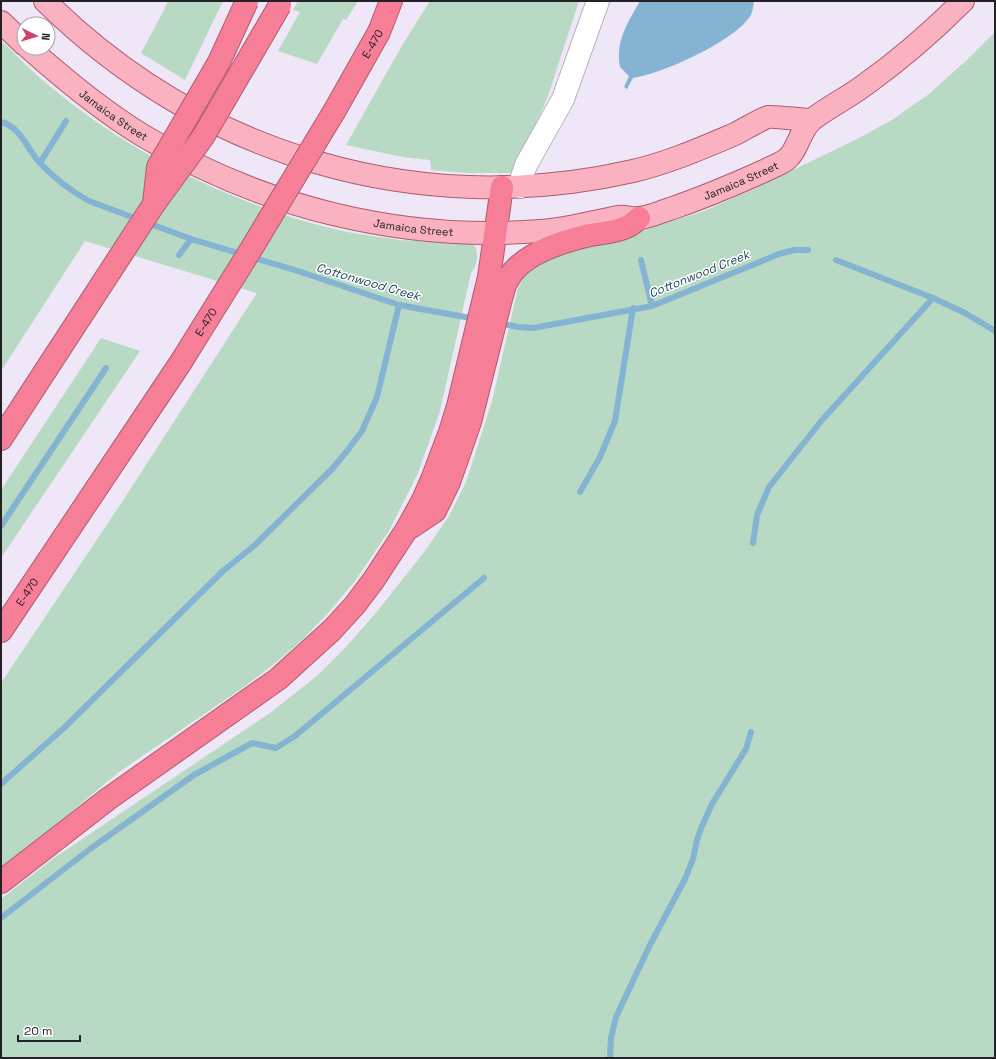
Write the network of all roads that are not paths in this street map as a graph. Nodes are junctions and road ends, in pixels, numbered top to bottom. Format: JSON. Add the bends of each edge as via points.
{"nodes":[{"id":1,"x":45,"y":1,"type":"edge"},
{"id":2,"x":247,"y":1,"type":"edge"},
{"id":3,"x":391,"y":1,"type":"edge"},
{"id":4,"x":407,"y":1,"type":"edge"},
{"id":5,"x":598,"y":1,"type":"edge"},
{"id":6,"x":963,"y":1,"type":"edge"},
{"id":7,"x":281,"y":3,"type":"edge"},
{"id":8,"x":1,"y":22,"type":"edge"},
{"id":9,"x":379,"y":32,"type":"junction"},
{"id":10,"x":16,"y":36,"type":"edge"},
{"id":11,"x":38,"y":56,"type":"edge"},
{"id":12,"x":810,"y":120,"type":"junction"},
{"id":13,"x":511,"y":187,"type":"junction"},
{"id":14,"x":154,"y":204,"type":"junction"},
{"id":15,"x":639,"y":218,"type":"junction"},
{"id":16,"x":496,"y":233,"type":"junction"},
{"id":17,"x":498,"y":279,"type":"junction"},
{"id":18,"x":1,"y":439,"type":"edge"},
{"id":19,"x":1,"y":631,"type":"edge"},
{"id":20,"x":1,"y":882,"type":"edge"}],
"edges":[{"from":1,"to":13,"type":"main road","via":[[112,60],[152,88],[199,115],[252,140],[315,163],[371,175],[431,184]]},
{"from":2,"to":14,"type":"highway","bridge":true,"via":[[218,62],[158,167]]},
{"from":3,"to":9,"type":"highway","name":"E-470"},
{"from":4,"to":9,"type":"highway"},
{"from":5,"to":13,"type":"lane","via":[[563,99],[522,176]]},
{"from":6,"to":12,"type":"main road","name":"Jamaica Street","via":[[890,66],[851,95]]},
{"from":7,"to":14,"type":"highway","bridge":true,"via":[[203,137]]},
{"from":8,"to":10,"type":"main road"},
{"from":9,"to":19,"type":"highway","name":"E-470","bridge":true,"via":[[286,193],[181,362]]},
{"from":11,"to":16,"type":"main road","name":"Jamaica Street","via":[[84,95],[143,136],[198,166],[252,189],[298,204],[372,222],[428,230]]},
{"from":12,"to":13,"type":"main road","via":[[768,117],[712,144],[648,167],[593,179]]},
{"from":12,"to":15,"type":"main road","name":"Jamaica Street","via":[[788,158],[700,199]]},
{"from":13,"to":16,"type":"highway"},
{"from":14,"to":18,"type":"highway"},
{"from":15,"to":16,"type":"main road","name":"Jamaica Street","via":[[622,217],[541,231]]},
{"from":15,"to":17,"type":"highway","via":[[626,227],[568,240],[542,251],[510,275]]},
{"from":16,"to":17,"type":"highway"},
{"from":17,"to":20,"type":"highway","via":[[472,386],[452,425],[426,495],[408,529],[354,606],[294,666],[263,691],[108,799]]}]}
